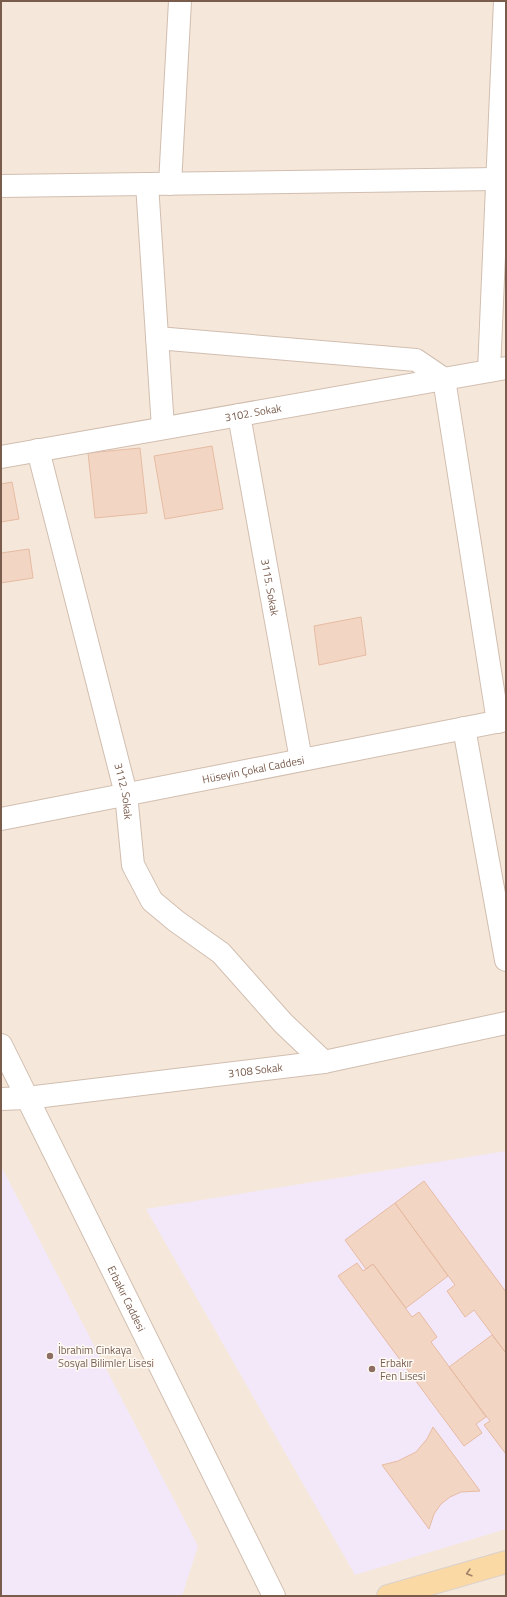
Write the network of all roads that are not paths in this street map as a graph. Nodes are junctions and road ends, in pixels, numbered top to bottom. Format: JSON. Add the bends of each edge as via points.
{"nodes":[{"id":1,"x":180,"y":1,"type":"edge"},
{"id":2,"x":505,"y":1,"type":"edge"},
{"id":3,"x":497,"y":179,"type":"junction"},
{"id":4,"x":147,"y":184,"type":"junction"},
{"id":5,"x":170,"y":184,"type":"junction"},
{"id":6,"x":1,"y":186,"type":"edge"},
{"id":7,"x":157,"y":338,"type":"junction"},
{"id":8,"x":497,"y":370,"type":"edge"},
{"id":9,"x":444,"y":379,"type":"junction"},
{"id":10,"x":239,"y":415,"type":"junction"},
{"id":11,"x":163,"y":428,"type":"junction"},
{"id":12,"x":38,"y":450,"type":"junction"},
{"id":13,"x":1,"y":457,"type":"edge"},
{"id":14,"x":502,"y":721,"type":"edge"},
{"id":15,"x":464,"y":728,"type":"junction"},
{"id":16,"x":301,"y":760,"type":"junction"},
{"id":17,"x":126,"y":794,"type":"junction"},
{"id":18,"x":1,"y":818,"type":"edge"},
{"id":19,"x":506,"y":960,"type":"edge"},
{"id":20,"x":506,"y":1023,"type":"edge"},
{"id":21,"x":1,"y":1045,"type":"edge"},
{"id":22,"x":324,"y":1062,"type":"junction"},
{"id":23,"x":27,"y":1098,"type":"junction"},
{"id":24,"x":1,"y":1099,"type":"edge"},
{"id":25,"x":506,"y":1562,"type":"edge"},
{"id":26,"x":274,"y":1596,"type":"edge"},
{"id":27,"x":388,"y":1596,"type":"edge"}],
"edges":[{"from":1,"to":5,"type":"street"},
{"from":2,"to":3,"type":"street"},
{"from":3,"to":5,"type":"street"},
{"from":3,"to":8,"type":"street"},
{"from":4,"to":5,"type":"street"},
{"from":4,"to":6,"type":"street"},
{"from":4,"to":7,"type":"street"},
{"from":7,"to":9,"type":"street","via":[[416,360]]},
{"from":7,"to":11,"type":"street"},
{"from":8,"to":9,"type":"street","name":"3102. Sokak"},
{"from":9,"to":10,"type":"street","name":"3102. Sokak"},
{"from":9,"to":14,"type":"street"},
{"from":10,"to":11,"type":"street","name":"3102. Sokak"},
{"from":10,"to":16,"type":"street","name":"3115. Sokak"},
{"from":11,"to":12,"type":"street","name":"3102. Sokak"},
{"from":12,"to":13,"type":"street","name":"3102. Sokak"},
{"from":12,"to":17,"type":"street","name":"3112. Sokak"},
{"from":14,"to":15,"type":"street","name":"Hüseyin Çokal Caddesi"},
{"from":15,"to":16,"type":"street","name":"Hüseyin Çokal Caddesi"},
{"from":15,"to":19,"type":"street"},
{"from":16,"to":17,"type":"street","name":"Hüseyin Çokal Caddesi"},
{"from":17,"to":18,"type":"street","name":"Hüseyin Çokal Caddesi"},
{"from":17,"to":22,"type":"street","name":"3112. Sokak","via":[[133,865],[152,901],[221,952],[283,1022]]},
{"from":20,"to":22,"type":"street","name":"3108 Sokak"},
{"from":21,"to":23,"type":"street","name":"Erbakır Caddesi"},
{"from":22,"to":23,"type":"street","name":"3108 Sokak"},
{"from":23,"to":24,"type":"street","name":"3108 Sokak"},
{"from":23,"to":26,"type":"street","name":"Erbakır Caddesi"},
{"from":25,"to":27,"type":"main road","one_way":true}]}
